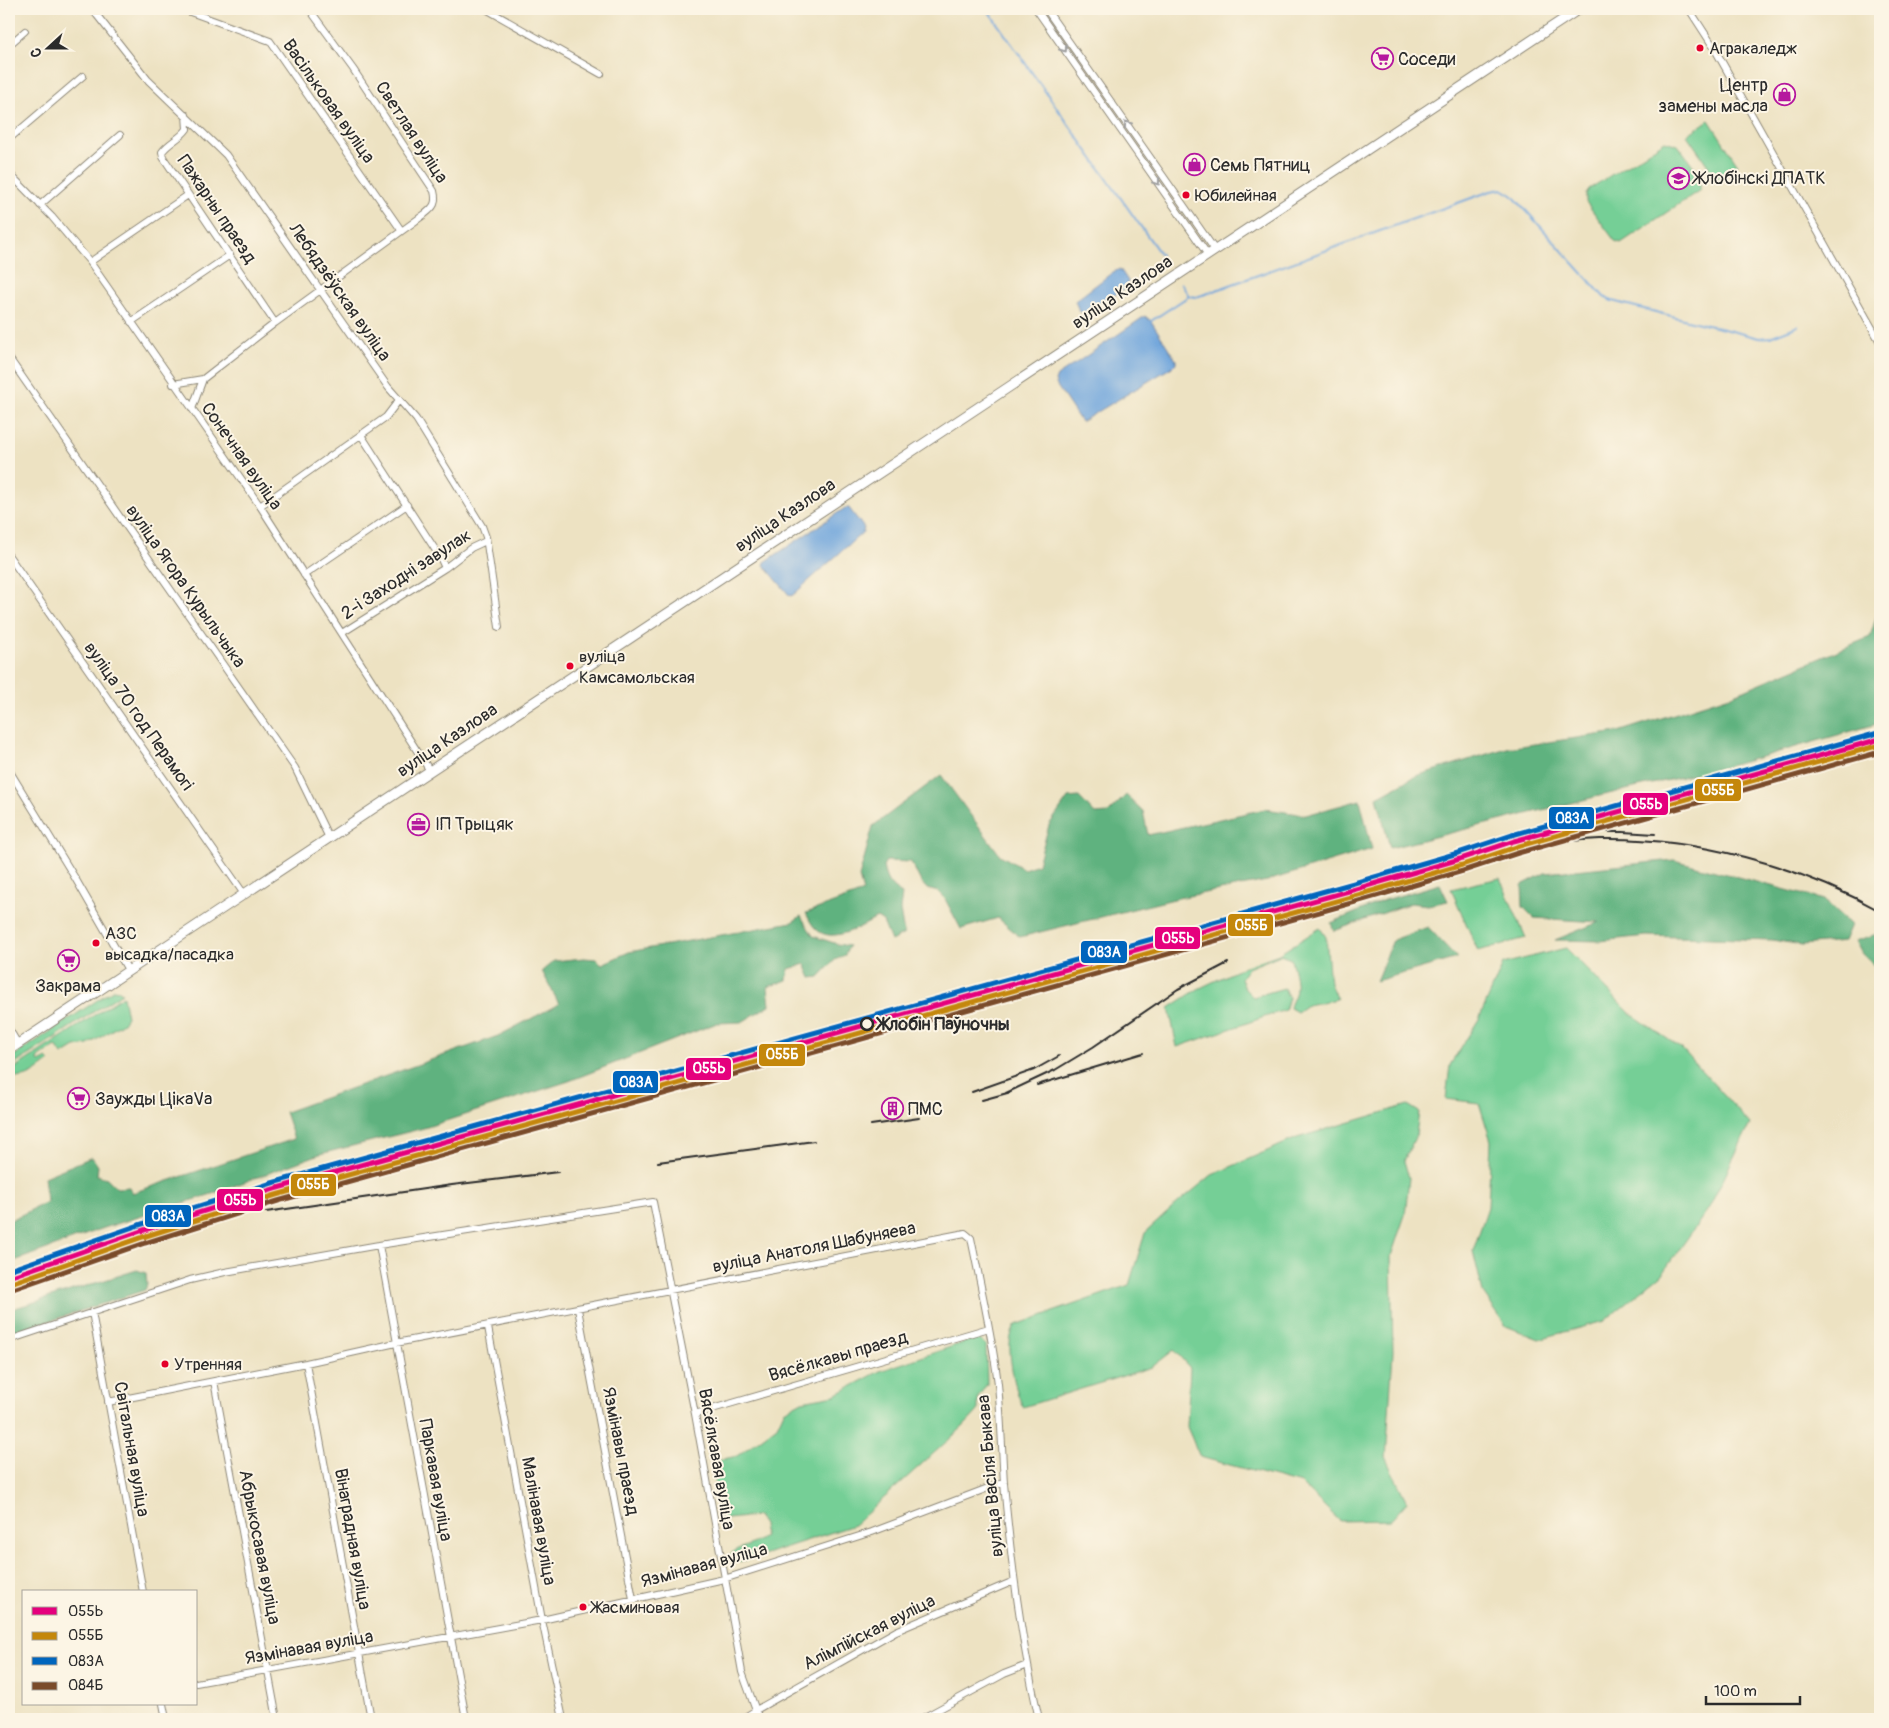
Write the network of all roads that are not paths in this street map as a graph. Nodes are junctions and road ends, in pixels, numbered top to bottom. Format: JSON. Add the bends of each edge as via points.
{"nodes":[{"id":1,"x":92,"y":9,"type":"edge"},
{"id":2,"x":182,"y":9,"type":"edge"},
{"id":3,"x":309,"y":9,"type":"edge"},
{"id":4,"x":486,"y":9,"type":"edge"},
{"id":5,"x":1036,"y":9,"type":"edge"},
{"id":6,"x":1046,"y":9,"type":"edge"},
{"id":7,"x":1579,"y":9,"type":"edge"},
{"id":8,"x":1689,"y":9,"type":"edge"},
{"id":9,"x":193,"y":10,"type":"edge"},
{"id":10,"x":25,"y":31,"type":"dead end"},
{"id":11,"x":9,"y":45,"type":"edge"},
{"id":12,"x":601,"y":74,"type":"dead end"},
{"id":13,"x":84,"y":76,"type":"dead end"},
{"id":14,"x":186,"y":114,"type":"junction"},
{"id":15,"x":120,"y":135,"type":"dead end"},
{"id":16,"x":9,"y":140,"type":"edge"},
{"id":17,"x":9,"y":173,"type":"edge"},
{"id":18,"x":188,"y":195,"type":"junction"},
{"id":19,"x":40,"y":204,"type":"junction"},
{"id":20,"x":401,"y":230,"type":"junction"},
{"id":21,"x":1212,"y":252,"type":"junction"},
{"id":22,"x":230,"y":255,"type":"junction"},
{"id":23,"x":90,"y":262,"type":"junction"},
{"id":24,"x":320,"y":289,"type":"junction"},
{"id":25,"x":131,"y":322,"type":"junction"},
{"id":26,"x":275,"y":323,"type":"junction"},
{"id":27,"x":1880,"y":342,"type":"edge"},
{"id":28,"x":9,"y":358,"type":"edge"},
{"id":29,"x":203,"y":379,"type":"junction"},
{"id":30,"x":173,"y":384,"type":"junction"},
{"id":31,"x":399,"y":400,"type":"junction"},
{"id":32,"x":192,"y":409,"type":"junction"},
{"id":33,"x":361,"y":435,"type":"junction"},
{"id":34,"x":260,"y":506,"type":"junction"},
{"id":35,"x":407,"y":506,"type":"junction"},
{"id":36,"x":486,"y":541,"type":"junction"},
{"id":37,"x":9,"y":556,"type":"edge"},
{"id":38,"x":445,"y":568,"type":"junction"},
{"id":39,"x":304,"y":575,"type":"junction"},
{"id":40,"x":499,"y":627,"type":"dead end"},
{"id":41,"x":342,"y":633,"type":"junction"},
{"id":42,"x":9,"y":770,"type":"edge"},
{"id":43,"x":430,"y":771,"type":"junction"},
{"id":44,"x":329,"y":838,"type":"junction"},
{"id":45,"x":244,"y":894,"type":"junction"},
{"id":46,"x":128,"y":970,"type":"junction"},
{"id":47,"x":9,"y":1029,"type":"edge"},
{"id":48,"x":18,"y":1044,"type":"junction"},
{"id":49,"x":9,"y":1050,"type":"edge"},
{"id":50,"x":965,"y":1233,"type":"joint"},
{"id":51,"x":380,"y":1245,"type":"junction"},
{"id":52,"x":670,"y":1291,"type":"junction"},
{"id":53,"x":578,"y":1309,"type":"junction"},
{"id":54,"x":92,"y":1312,"type":"junction"},
{"id":55,"x":488,"y":1327,"type":"junction"},
{"id":56,"x":989,"y":1328,"type":"junction"},
{"id":57,"x":9,"y":1340,"type":"edge"},
{"id":58,"x":396,"y":1343,"type":"junction"},
{"id":59,"x":306,"y":1363,"type":"junction"},
{"id":60,"x":214,"y":1380,"type":"junction"},
{"id":61,"x":108,"y":1402,"type":"junction"},
{"id":62,"x":694,"y":1414,"type":"junction"},
{"id":63,"x":1004,"y":1482,"type":"junction"},
{"id":64,"x":724,"y":1579,"type":"junction"},
{"id":65,"x":1014,"y":1581,"type":"junction"},
{"id":66,"x":143,"y":1590,"type":"edge"},
{"id":67,"x":633,"y":1599,"type":"junction"},
{"id":68,"x":542,"y":1620,"type":"junction"},
{"id":69,"x":450,"y":1636,"type":"junction"},
{"id":70,"x":359,"y":1654,"type":"junction"},
{"id":71,"x":1026,"y":1665,"type":"junction"},
{"id":72,"x":268,"y":1670,"type":"junction"},
{"id":73,"x":198,"y":1683,"type":"edge"},
{"id":74,"x":163,"y":1706,"type":"edge"},
{"id":75,"x":756,"y":1710,"type":"junction"},
{"id":76,"x":166,"y":1719,"type":"edge"},
{"id":77,"x":277,"y":1719,"type":"edge"},
{"id":78,"x":371,"y":1719,"type":"edge"},
{"id":79,"x":466,"y":1719,"type":"edge"},
{"id":80,"x":564,"y":1719,"type":"edge"},
{"id":81,"x":742,"y":1719,"type":"edge"},
{"id":82,"x":759,"y":1719,"type":"edge"},
{"id":83,"x":921,"y":1719,"type":"edge"},
{"id":84,"x":1039,"y":1719,"type":"edge"}],
"edges":[{"from":1,"to":14,"type":"street","name":"Лебядзёўская вуліца","via":[[148,80]]},
{"from":2,"to":9,"type":"street","name":"Васільковая вуліца"},
{"from":3,"to":20,"type":"street","name":"Светлая вуліца","via":[[434,191],[437,200],[434,207]]},
{"from":4,"to":12,"type":"street"},
{"from":5,"to":21,"type":"street","one_way":true},
{"from":21,"to":6,"type":"street","one_way":true},
{"from":7,"to":21,"type":"main road","name":"вуліца Казлова"},
{"from":8,"to":27,"type":"street"},
{"from":9,"to":20,"type":"street","name":"Васільковая вуліца","via":[[270,41]]},
{"from":10,"to":11,"type":"street"},
{"from":13,"to":16,"type":"street"},
{"from":14,"to":18,"type":"street","name":"Пажарны праезд","via":[[187,129],[162,152]]},
{"from":14,"to":24,"type":"street","name":"Лебядзёўская вуліца","via":[[226,155]]},
{"from":15,"to":19,"type":"street"},
{"from":17,"to":19,"type":"street","name":"Сонечная вуліца"},
{"from":18,"to":22,"type":"street","name":"Пажарны праезд"},
{"from":18,"to":23,"type":"street"},
{"from":19,"to":23,"type":"street","name":"Сонечная вуліца"},
{"from":20,"to":24,"type":"street","name":"Светлая вуліца"},
{"from":21,"to":43,"type":"main road","name":"вуліца Казлова"},
{"from":22,"to":25,"type":"street"},
{"from":22,"to":26,"type":"street","name":"Пажарны праезд"},
{"from":23,"to":25,"type":"street","name":"Сонечная вуліца"},
{"from":24,"to":26,"type":"street","name":"Светлая вуліца"},
{"from":24,"to":31,"type":"street","name":"Лебядзёўская вуліца"},
{"from":25,"to":30,"type":"street","name":"Сонечная вуліца"},
{"from":26,"to":29,"type":"street","name":"Светлая вуліца"},
{"from":28,"to":44,"type":"street","name":"вуліца Ягора Курыльчыка","via":[[295,768]]},
{"from":29,"to":30,"type":"street"},
{"from":29,"to":32,"type":"street"},
{"from":30,"to":32,"type":"street","name":"Сонечная вуліца"},
{"from":31,"to":33,"type":"street","via":[[386,417]]},
{"from":31,"to":36,"type":"street","name":"Лебядзёўская вуліца","via":[[416,418],[482,526]]},
{"from":32,"to":34,"type":"street","name":"Сонечная вуліца"},
{"from":33,"to":34,"type":"street"},
{"from":33,"to":35,"type":"street"},
{"from":34,"to":39,"type":"street","name":"Сонечная вуліца"},
{"from":35,"to":38,"type":"street"},
{"from":35,"to":39,"type":"street"},
{"from":36,"to":38,"type":"street","name":"2-і Заходні завулак"},
{"from":36,"to":40,"type":"street","name":"Лебядзёўская вуліца"},
{"from":37,"to":45,"type":"street","name":"вуліца 70 год Перамогі"},
{"from":38,"to":41,"type":"street","name":"2-і Заходні завулак"},
{"from":39,"to":41,"type":"street","name":"Сонечная вуліца"},
{"from":41,"to":43,"type":"street","name":"Сонечная вуліца"},
{"from":42,"to":46,"type":"street"},
{"from":43,"to":44,"type":"main road","name":"вуліца Казлова"},
{"from":44,"to":45,"type":"main road","name":"вуліца Казлова"},
{"from":45,"to":46,"type":"main road","name":"вуліца Казлова"},
{"from":46,"to":48,"type":"main road","name":"вуліца Казлова"},
{"from":47,"to":48,"type":"street"},
{"from":48,"to":49,"type":"main road","name":"вуліца Казлова"},
{"from":50,"to":52,"type":"street","name":"вуліца Анатоля Шабуняева"},
{"from":50,"to":56,"type":"street","name":"вуліца Васіля Быкава","via":[[971,1238]]},
{"from":51,"to":52,"type":"street","name":"Вясёлкавая вуліца","via":[[653,1202]]},
{"from":51,"to":54,"type":"street","via":[[190,1280]]},
{"from":51,"to":58,"type":"street","name":"Паркавая вуліца"},
{"from":52,"to":53,"type":"street","name":"вуліца Анатоля Шабуняева"},
{"from":52,"to":62,"type":"street","name":"Вясёлкавая вуліца"},
{"from":53,"to":55,"type":"street","name":"вуліца Анатоля Шабуняева"},
{"from":53,"to":67,"type":"street","name":"Язмінавы праезд"},
{"from":54,"to":57,"type":"street"},
{"from":54,"to":61,"type":"street","name":"Світальная вуліца"},
{"from":55,"to":58,"type":"street","name":"вуліца Анатоля Шабуняева"},
{"from":55,"to":68,"type":"street","name":"Малінавая вуліца"},
{"from":56,"to":62,"type":"street","name":"Вясёлкавы праезд"},
{"from":56,"to":63,"type":"street","name":"вуліца Васіля Быкава","via":[[998,1384]]},
{"from":58,"to":59,"type":"street","name":"вуліца Анатоля Шабуняева"},
{"from":58,"to":69,"type":"street","name":"Паркавая вуліца"},
{"from":59,"to":60,"type":"street","name":"вуліца Анатоля Шабуняева"},
{"from":59,"to":70,"type":"street","name":"Вінаградная вуліца"},
{"from":60,"to":61,"type":"street","name":"вуліца Анатоля Шабуняева"},
{"from":60,"to":72,"type":"street","name":"Абрыкосавая вуліца"},
{"from":61,"to":66,"type":"street","name":"Світальная вуліца"},
{"from":62,"to":64,"type":"street","name":"Вясёлкавая вуліца"},
{"from":63,"to":64,"type":"street","name":"Язмінавая вуліца","via":[[872,1532]]},
{"from":63,"to":65,"type":"street","name":"вуліца Васіля Быкава"},
{"from":64,"to":67,"type":"street","name":"Язмінавая вуліца"},
{"from":64,"to":75,"type":"street","name":"Вясёлкавая вуліца","via":[[742,1672]]},
{"from":65,"to":71,"type":"street","name":"вуліца Васіля Быкава"},
{"from":65,"to":75,"type":"street","name":"Алімпійская вуліца","via":[[896,1631]]},
{"from":67,"to":68,"type":"street","name":"Язмінавая вуліца"},
{"from":68,"to":69,"type":"street","name":"Язмінавая вуліца"},
{"from":68,"to":80,"type":"street","name":"Малінавая вуліца"},
{"from":69,"to":70,"type":"street","name":"Язмінавая вуліца"},
{"from":69,"to":79,"type":"street","name":"Паркавая вуліца"},
{"from":70,"to":72,"type":"street","name":"Язмінавая вуліца"},
{"from":70,"to":78,"type":"street","name":"Вінаградная вуліца"},
{"from":71,"to":83,"type":"street"},
{"from":71,"to":84,"type":"street","name":"вуліца Васіля Быкава"},
{"from":72,"to":73,"type":"street","name":"Язмінавая вуліца"},
{"from":72,"to":77,"type":"street","name":"Абрыкосавая вуліца"},
{"from":74,"to":76,"type":"street"},
{"from":75,"to":81,"type":"street","name":"Алімпійская вуліца"},
{"from":75,"to":82,"type":"street","name":"Вясёлкавая вуліца"}]}
